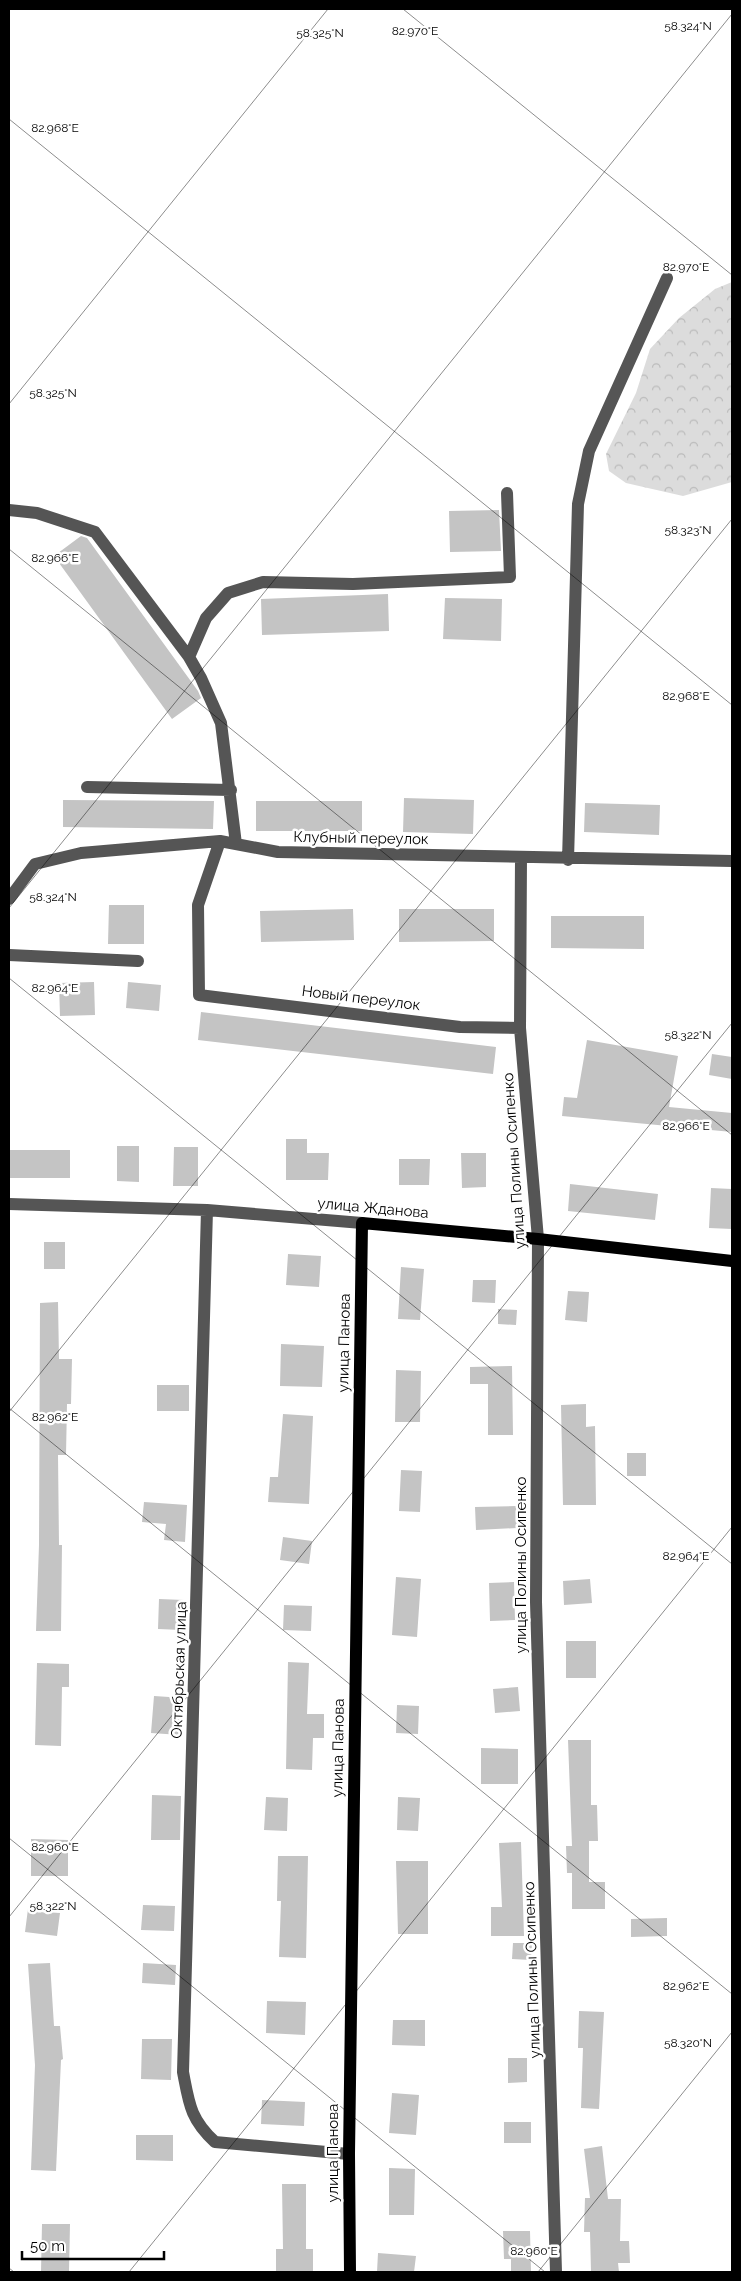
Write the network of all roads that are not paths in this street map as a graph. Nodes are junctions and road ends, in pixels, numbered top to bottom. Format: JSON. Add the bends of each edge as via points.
{"nodes":[{"id":1,"x":667,"y":278,"type":"dead end"},
{"id":2,"x":507,"y":492,"type":"dead end"},
{"id":3,"x":9,"y":510,"type":"edge"},
{"id":4,"x":189,"y":657,"type":"junction"},
{"id":5,"x":87,"y":787,"type":"dead end"},
{"id":6,"x":231,"y":790,"type":"junction"},
{"id":7,"x":220,"y":841,"type":"junction"},
{"id":8,"x":236,"y":844,"type":"junction"},
{"id":9,"x":521,"y":858,"type":"junction"},
{"id":10,"x":568,"y":860,"type":"junction"},
{"id":11,"x":732,"y":862,"type":"edge"},
{"id":12,"x":9,"y":899,"type":"edge"},
{"id":13,"x":9,"y":955,"type":"edge"},
{"id":14,"x":138,"y":961,"type":"dead end"},
{"id":15,"x":520,"y":1028,"type":"junction"},
{"id":16,"x":9,"y":1204,"type":"edge"},
{"id":17,"x":207,"y":1210,"type":"junction"},
{"id":18,"x":362,"y":1223,"type":"junction"},
{"id":19,"x":538,"y":1238,"type":"junction"},
{"id":20,"x":732,"y":1261,"type":"edge"},
{"id":21,"x":349,"y":2154,"type":"junction"},
{"id":22,"x":350,"y":2272,"type":"edge"},
{"id":23,"x":556,"y":2272,"type":"edge"}],
"edges":[{"from":1,"to":10,"type":"street","via":[[589,451],[578,504]]},
{"from":2,"to":4,"type":"street","via":[[510,577],[353,584],[263,582],[228,593],[206,618]]},
{"from":3,"to":4,"type":"street","via":[[37,513],[95,532]]},
{"from":4,"to":6,"type":"street","via":[[221,723]]},
{"from":5,"to":6,"type":"street"},
{"from":6,"to":8,"type":"street"},
{"from":7,"to":8,"type":"street","name":"Клубный переулок"},
{"from":7,"to":12,"type":"street","name":"Клубный переулок","via":[[81,853],[35,864]]},
{"from":7,"to":15,"type":"street","name":"Новый переулок","via":[[198,905],[199,994],[460,1027]]},
{"from":8,"to":9,"type":"street","name":"Клубный переулок","via":[[278,852]]},
{"from":9,"to":10,"type":"street","name":"Клубный переулок"},
{"from":9,"to":15,"type":"street","name":"улица Полины Осипенко"},
{"from":10,"to":11,"type":"street","name":"Клубный переулок"},
{"from":13,"to":14,"type":"street"},
{"from":15,"to":19,"type":"street","name":"улица Полины Осипенко"},
{"from":16,"to":17,"type":"street","name":"улица Жданова"},
{"from":17,"to":18,"type":"street","name":"улица Жданова"},
{"from":17,"to":21,"type":"street","name":"Октябрьская улица","via":[[184,2072],[190,2106],[200,2128],[215,2142]]},
{"from":18,"to":19,"type":"main road","name":"улица Жданова"},
{"from":18,"to":21,"type":"main road","name":"улица Панова"},
{"from":19,"to":20,"type":"main road","name":"улица Жданова"},
{"from":19,"to":23,"type":"street","name":"улица Полины Осипенко","via":[[536,1602]]},
{"from":21,"to":22,"type":"main road","name":"улица Панова"}]}
